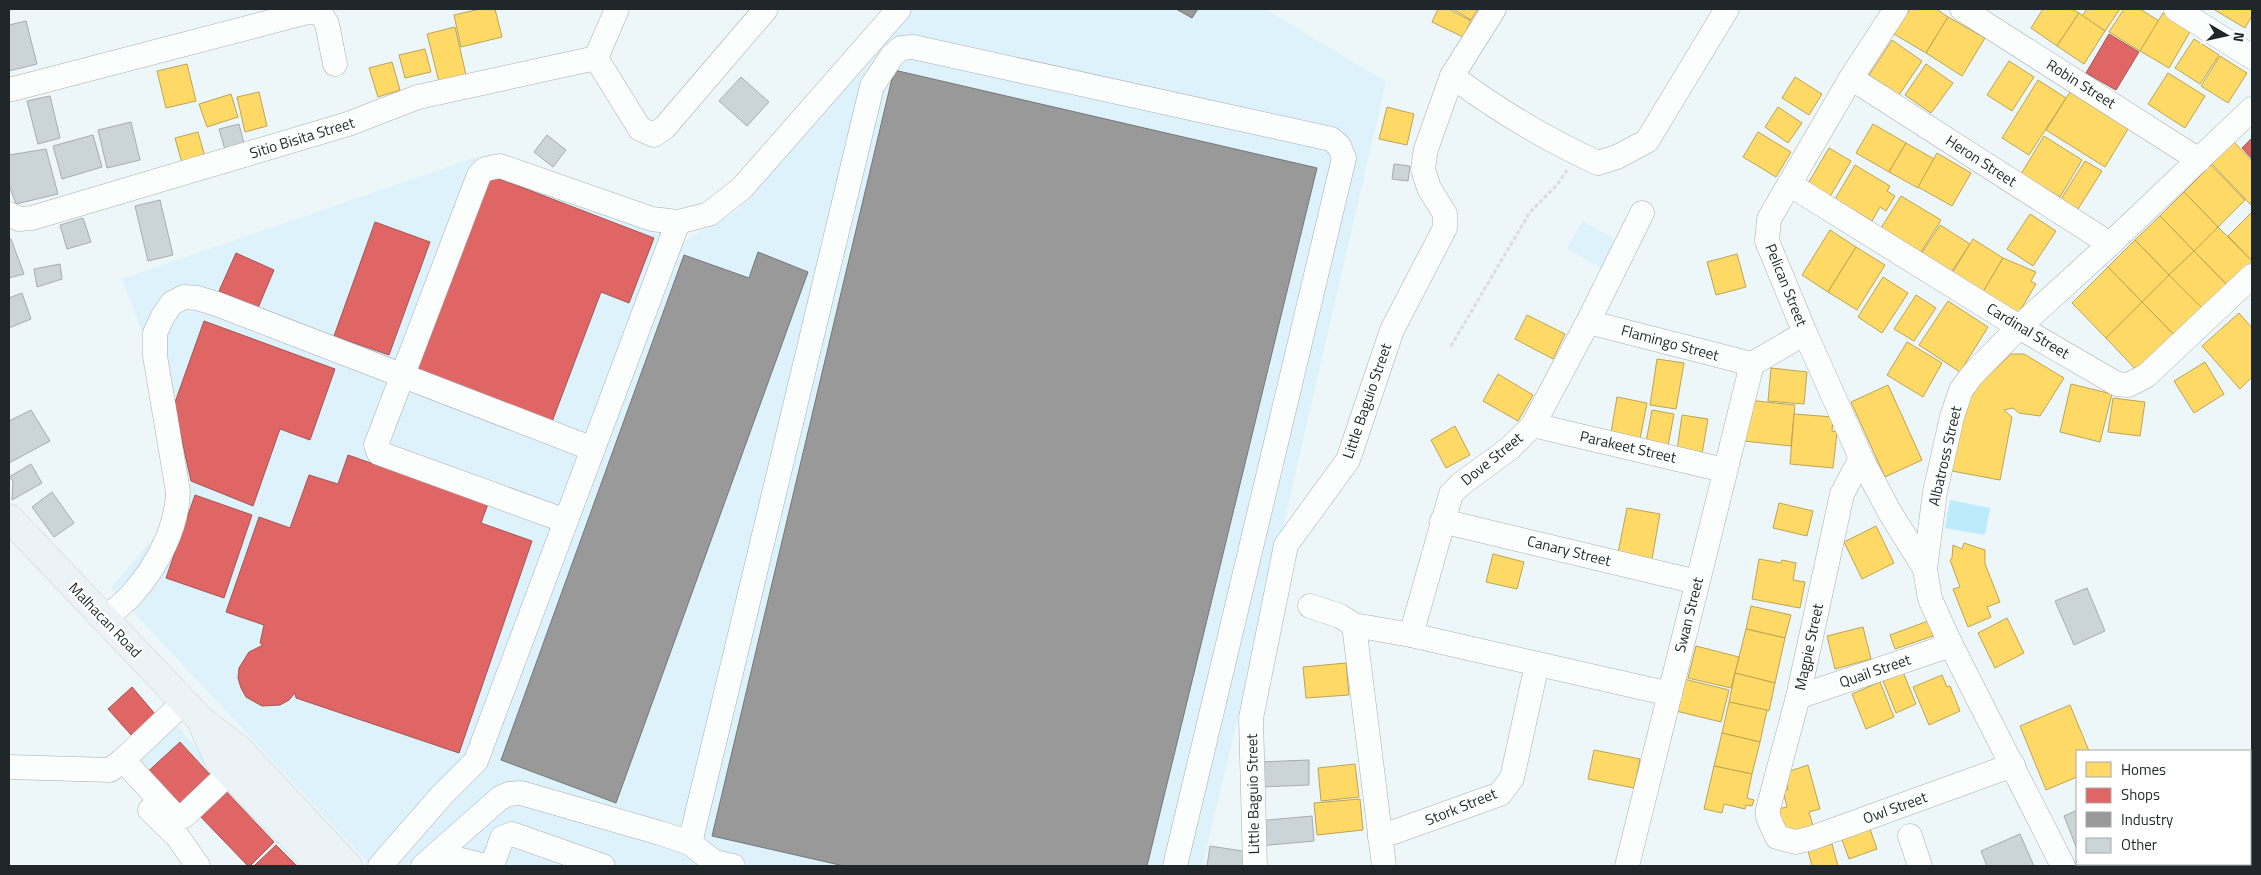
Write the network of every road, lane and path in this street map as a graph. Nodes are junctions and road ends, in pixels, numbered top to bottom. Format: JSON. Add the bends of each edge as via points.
{"nodes":[{"id":1,"x":617,"y":9,"type":"edge"},
{"id":2,"x":766,"y":9,"type":"edge"},
{"id":3,"x":899,"y":9,"type":"edge"},
{"id":4,"x":1494,"y":9,"type":"edge"},
{"id":5,"x":1727,"y":9,"type":"edge"},
{"id":6,"x":1896,"y":9,"type":"edge"},
{"id":7,"x":1962,"y":9,"type":"edge"},
{"id":8,"x":2180,"y":10,"type":"edge"},
{"id":9,"x":2252,"y":57,"type":"edge"},
{"id":10,"x":596,"y":58,"type":"junction"},
{"id":11,"x":335,"y":64,"type":"dead end"},
{"id":12,"x":1452,"y":76,"type":"junction"},
{"id":13,"x":1851,"y":78,"type":"junction"},
{"id":14,"x":9,"y":90,"type":"edge"},
{"id":15,"x":2252,"y":109,"type":"edge"},
{"id":16,"x":1578,"y":154,"type":"junction"},
{"id":17,"x":2200,"y":160,"type":"junction"},
{"id":18,"x":1789,"y":184,"type":"junction"},
{"id":19,"x":1642,"y":213,"type":"dead end"},
{"id":20,"x":9,"y":214,"type":"edge"},
{"id":21,"x":678,"y":222,"type":"junction"},
{"id":22,"x":2110,"y":244,"type":"junction"},
{"id":23,"x":2252,"y":276,"type":"edge"},
{"id":24,"x":1588,"y":322,"type":"junction"},
{"id":25,"x":2019,"y":327,"type":"junction"},
{"id":26,"x":1805,"y":333,"type":"junction"},
{"id":27,"x":1451,"y":346,"type":"dead end"},
{"id":28,"x":1752,"y":364,"type":"junction"},
{"id":29,"x":402,"y":375,"type":"junction"},
{"id":30,"x":1533,"y":425,"type":"junction"},
{"id":31,"x":593,"y":449,"type":"junction"},
{"id":32,"x":1861,"y":458,"type":"junction"},
{"id":33,"x":1724,"y":470,"type":"junction"},
{"id":34,"x":9,"y":518,"type":"edge"},
{"id":35,"x":1442,"y":520,"type":"junction"},
{"id":36,"x":566,"y":521,"type":"junction"},
{"id":37,"x":1925,"y":569,"type":"junction"},
{"id":38,"x":1697,"y":582,"type":"junction"},
{"id":39,"x":1310,"y":606,"type":"dead end"},
{"id":40,"x":104,"y":619,"type":"junction"},
{"id":41,"x":1354,"y":625,"type":"junction"},
{"id":42,"x":1411,"y":635,"type":"junction"},
{"id":43,"x":1951,"y":645,"type":"junction"},
{"id":44,"x":1537,"y":664,"type":"junction"},
{"id":45,"x":1670,"y":694,"type":"junction"},
{"id":46,"x":1798,"y":697,"type":"junction"},
{"id":47,"x":184,"y":702,"type":"junction"},
{"id":48,"x":202,"y":722,"type":"junction"},
{"id":49,"x":116,"y":765,"type":"junction"},
{"id":50,"x":2013,"y":765,"type":"junction"},
{"id":51,"x":9,"y":767,"type":"edge"},
{"id":52,"x":229,"y":772,"type":"junction"},
{"id":53,"x":1777,"y":836,"type":"joint"},
{"id":54,"x":1910,"y":836,"type":"dead end"},
{"id":55,"x":1380,"y":837,"type":"junction"},
{"id":56,"x":690,"y":843,"type":"junction"},
{"id":57,"x":198,"y":866,"type":"edge"},
{"id":58,"x":320,"y":866,"type":"edge"},
{"id":59,"x":348,"y":866,"type":"edge"},
{"id":60,"x":380,"y":866,"type":"edge"},
{"id":61,"x":423,"y":866,"type":"edge"},
{"id":62,"x":450,"y":866,"type":"edge"},
{"id":63,"x":485,"y":866,"type":"edge"},
{"id":64,"x":492,"y":866,"type":"edge"},
{"id":65,"x":602,"y":866,"type":"edge"},
{"id":66,"x":733,"y":866,"type":"edge"},
{"id":67,"x":1175,"y":866,"type":"edge"},
{"id":68,"x":1255,"y":866,"type":"edge"},
{"id":69,"x":1384,"y":866,"type":"edge"},
{"id":70,"x":1627,"y":866,"type":"edge"},
{"id":71,"x":1920,"y":866,"type":"edge"},
{"id":72,"x":2063,"y":866,"type":"edge"}],
"edges":[{"from":1,"to":10,"type":"street"},
{"from":2,"to":10,"type":"street","via":[[665,127],[654,135],[640,129]]},
{"from":3,"to":21,"type":"street","via":[[742,188],[709,214]]},
{"from":4,"to":12,"type":"street","name":"Little Baguio Street"},
{"from":5,"to":16,"type":"street","via":[[1647,142],[1598,163]]},
{"from":6,"to":13,"type":"street","name":"Pelican Street"},
{"from":7,"to":17,"type":"street","name":"Robin Street"},
{"from":8,"to":9,"type":"street"},
{"from":10,"to":20,"type":"street","name":"Sitio Bisita Street","via":[[418,97],[348,124],[32,218],[19,219]]},
{"from":11,"to":14,"type":"street","via":[[327,24],[320,12],[308,12]]},
{"from":12,"to":16,"type":"street","via":[[1503,113]]},
{"from":12,"to":68,"type":"street","name":"Little Baguio Street","via":[[1426,149],[1423,169],[1428,188],[1444,214],[1445,228],[1392,330],[1348,460],[1286,545],[1251,718]]},
{"from":13,"to":18,"type":"street","name":"Pelican Street"},
{"from":13,"to":22,"type":"street","name":"Heron Street"},
{"from":15,"to":17,"type":"street","name":"Albatross Street"},
{"from":16,"to":27,"type":"path","via":[[1530,212]]},
{"from":17,"to":22,"type":"street","name":"Albatross Street"},
{"from":18,"to":25,"type":"street","name":"Cardinal Street"},
{"from":18,"to":26,"type":"street","name":"Pelican Street","via":[[1769,219],[1767,240]]},
{"from":19,"to":24,"type":"street","name":"Dove Street"},
{"from":21,"to":29,"type":"street","via":[[652,219],[500,166],[484,169]]},
{"from":21,"to":31,"type":"street"},
{"from":22,"to":25,"type":"street","name":"Albatross Street"},
{"from":23,"to":25,"type":"street","name":"Cardinal Street","via":[[2146,376],[2128,385],[2117,384]]},
{"from":24,"to":28,"type":"street","name":"Flamingo Street"},
{"from":24,"to":30,"type":"street","name":"Dove Street"},
{"from":25,"to":37,"type":"street","name":"Albatross Street","via":[[1961,390],[1935,492]]},
{"from":26,"to":28,"type":"street"},
{"from":26,"to":32,"type":"street","name":"Pelican Street"},
{"from":28,"to":33,"type":"street","name":"Swan Street"},
{"from":29,"to":31,"type":"street"},
{"from":29,"to":36,"type":"street","via":[[376,445],[379,452]]},
{"from":29,"to":40,"type":"street","via":[[217,304],[184,297],[172,303],[155,332],[155,356],[178,506],[159,556],[133,594]]},
{"from":30,"to":33,"type":"street","name":"Parakeet Street"},
{"from":30,"to":35,"type":"street","name":"Dove Street","via":[[1510,448],[1451,494]]},
{"from":31,"to":36,"type":"street"},
{"from":32,"to":37,"type":"street","name":"Pelican Street"},
{"from":32,"to":46,"type":"street","name":"Magpie Street","via":[[1840,501]]},
{"from":33,"to":38,"type":"street","name":"Swan Street"},
{"from":34,"to":40,"type":"main road","name":"Malhacan Road"},
{"from":35,"to":38,"type":"street","name":"Canary Street"},
{"from":35,"to":42,"type":"street","name":"Dove Street"},
{"from":36,"to":60,"type":"street","via":[[476,762],[442,795]]},
{"from":37,"to":43,"type":"street","name":"Albatross Street","via":[[1930,599]]},
{"from":38,"to":45,"type":"street","name":"Swan Street"},
{"from":39,"to":41,"type":"street","via":[[1340,616]]},
{"from":40,"to":47,"type":"main road","name":"Malhacan Road"},
{"from":41,"to":42,"type":"street"},
{"from":41,"to":55,"type":"street"},
{"from":42,"to":44,"type":"street"},
{"from":43,"to":46,"type":"street","name":"Quail Street"},
{"from":43,"to":50,"type":"street","name":"Albatross Street"},
{"from":44,"to":45,"type":"street"},
{"from":44,"to":55,"type":"street","name":"Stork Street","via":[[1512,778],[1500,794]]},
{"from":45,"to":70,"type":"street","name":"Swan Street"},
{"from":46,"to":53,"type":"street","name":"Magpie Street","via":[[1768,810]]},
{"from":47,"to":48,"type":"main road","name":"Malhacan Road"},
{"from":47,"to":49,"type":"street"},
{"from":48,"to":52,"type":"main road","name":"Malhacan Road","via":[[219,761]]},
{"from":48,"to":59,"type":"main road","name":"Malhacan Road","via":[[238,748]]},
{"from":49,"to":51,"type":"street"},
{"from":49,"to":52,"type":"street","via":[[178,817],[184,816]]},
{"from":49,"to":57,"type":"street"},
{"from":50,"to":53,"type":"street","name":"Owl Street","via":[[1809,839],[1795,842]]},
{"from":50,"to":72,"type":"street","name":"Albatross Street"},
{"from":52,"to":58,"type":"main road","name":"Malhacan Road"},
{"from":54,"to":71,"type":"street"},
{"from":55,"to":69,"type":"street"},
{"from":56,"to":61,"type":"street","via":[[521,793],[500,798]]},
{"from":56,"to":66,"type":"street","via":[[714,862]]},
{"from":56,"to":67,"type":"street","via":[[872,86],[892,56],[901,48],[914,47],[1331,139],[1339,146],[1344,158]]},
{"from":62,"to":63,"type":"street","via":[[461,860]]},
{"from":64,"to":65,"type":"street","via":[[502,838],[512,834]]}]}
